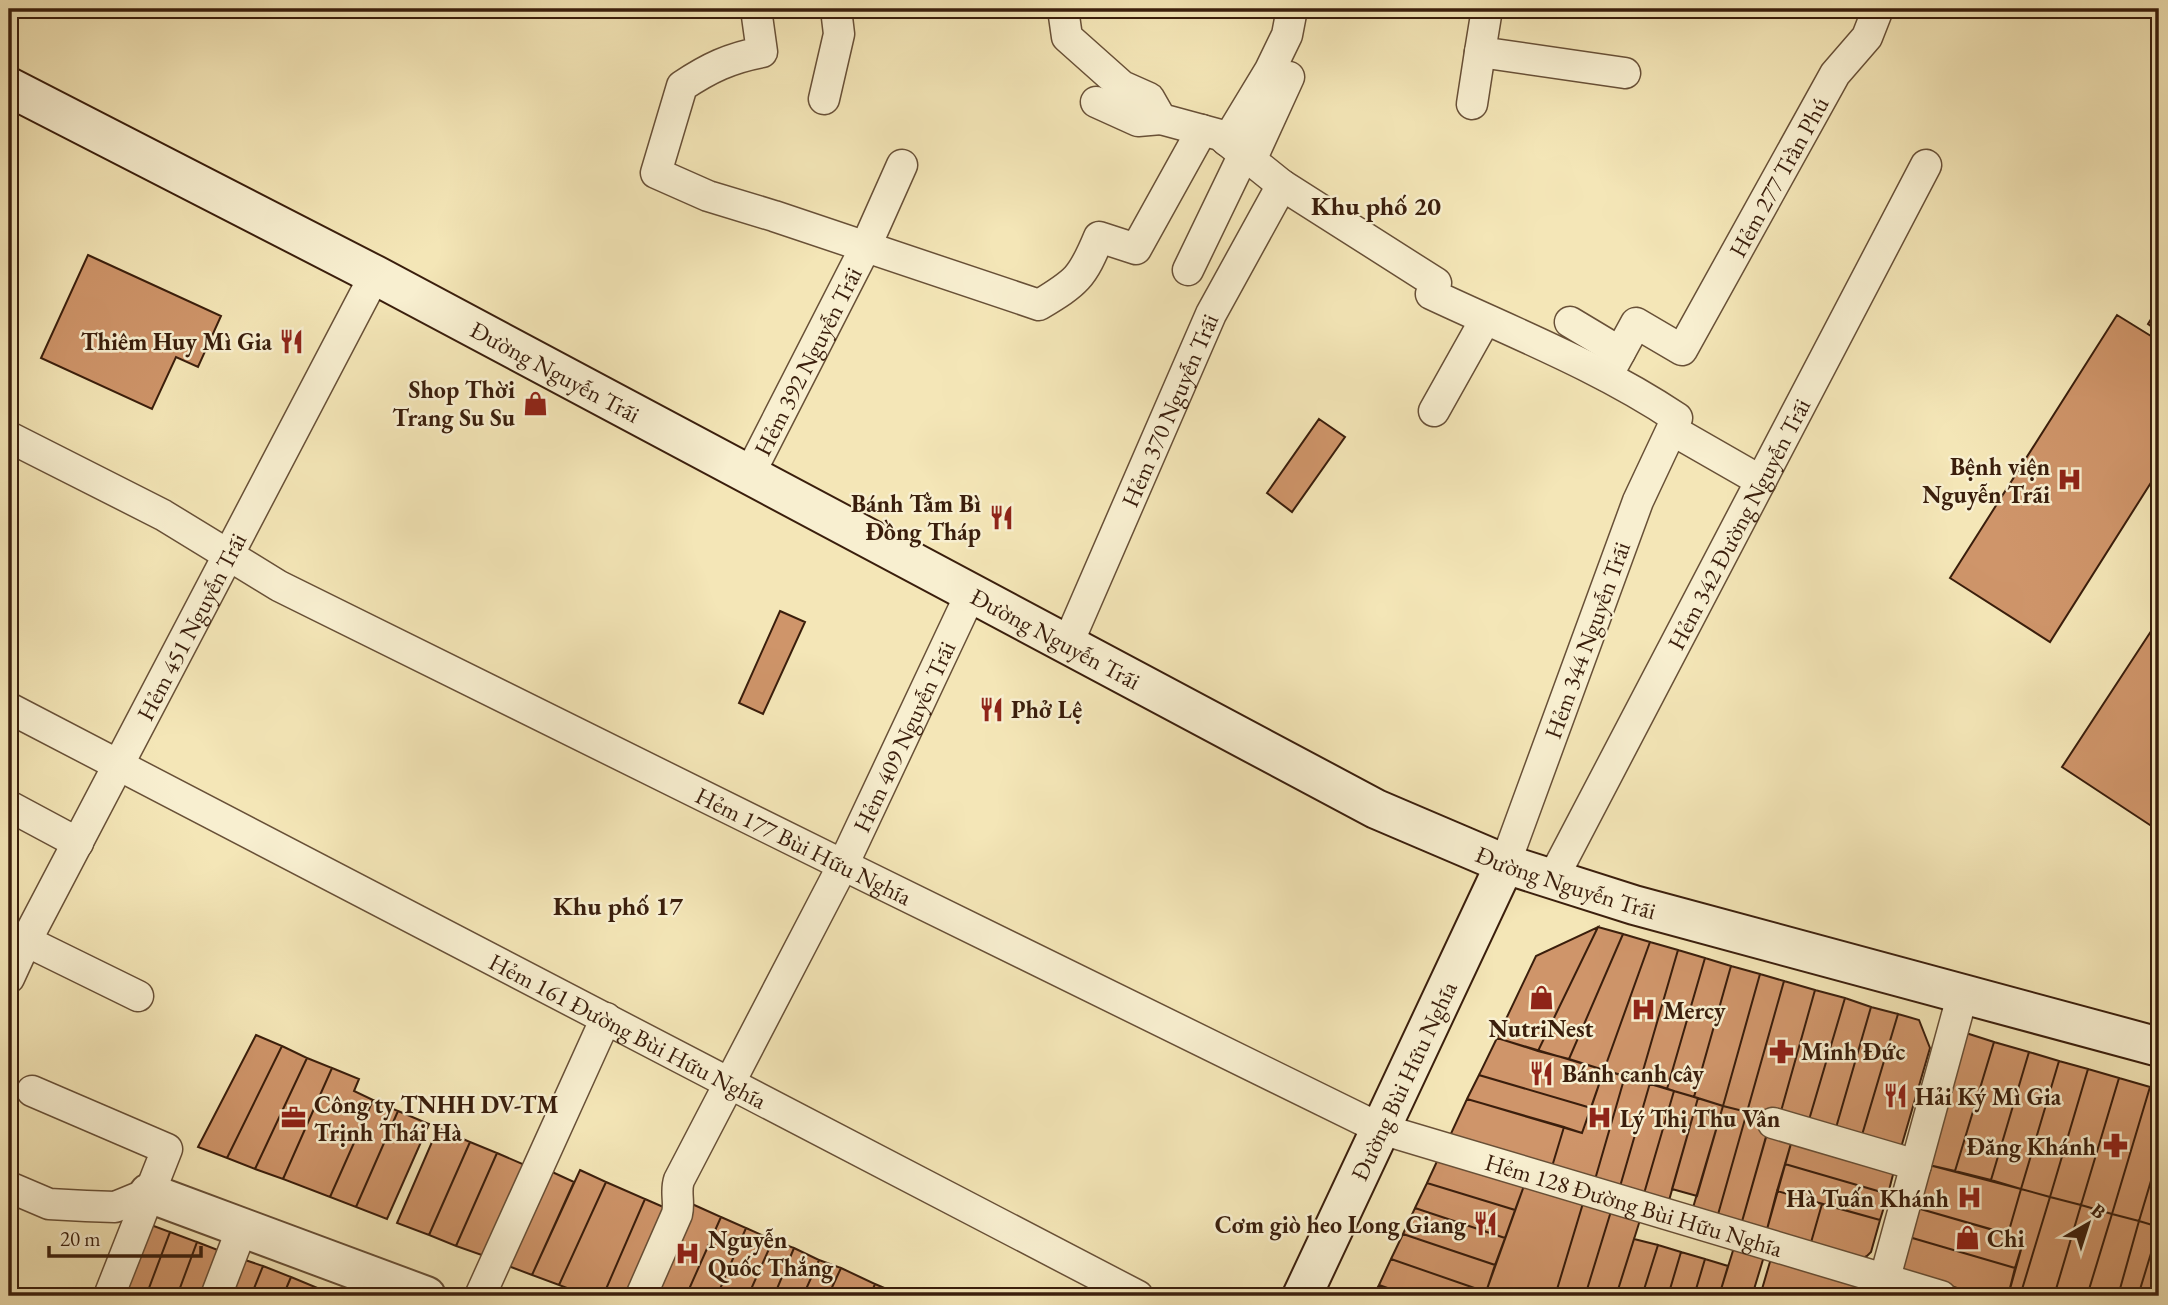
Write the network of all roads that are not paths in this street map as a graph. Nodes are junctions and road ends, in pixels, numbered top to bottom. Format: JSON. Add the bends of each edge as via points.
{"nodes":[{"id":1,"x":756,"y":9,"type":"edge"},
{"id":2,"x":836,"y":9,"type":"edge"},
{"id":3,"x":1063,"y":9,"type":"edge"},
{"id":4,"x":1292,"y":9,"type":"edge"},
{"id":5,"x":1487,"y":9,"type":"edge"},
{"id":6,"x":1878,"y":9,"type":"edge"},
{"id":7,"x":1480,"y":52,"type":"junction"},
{"id":8,"x":1625,"y":73,"type":"dead end"},
{"id":9,"x":1289,"y":77,"type":"dead end"},
{"id":10,"x":9,"y":87,"type":"edge"},
{"id":11,"x":824,"y":99,"type":"dead end"},
{"id":12,"x":1096,"y":102,"type":"dead end"},
{"id":13,"x":1472,"y":104,"type":"dead end"},
{"id":14,"x":1161,"y":119,"type":"junction"},
{"id":15,"x":1231,"y":146,"type":"junction"},
{"id":16,"x":902,"y":165,"type":"dead end"},
{"id":17,"x":1926,"y":165,"type":"dead end"},
{"id":18,"x":1282,"y":185,"type":"junction"},
{"id":19,"x":865,"y":247,"type":"junction"},
{"id":20,"x":1188,"y":270,"type":"dead end"},
{"id":21,"x":375,"y":275,"type":"junction"},
{"id":22,"x":1485,"y":320,"type":"junction"},
{"id":23,"x":1570,"y":322,"type":"dead end"},
{"id":24,"x":1614,"y":364,"type":"junction"},
{"id":25,"x":1434,"y":411,"type":"dead end"},
{"id":26,"x":1674,"y":424,"type":"junction"},
{"id":27,"x":9,"y":437,"type":"edge"},
{"id":28,"x":749,"y":475,"type":"junction"},
{"id":29,"x":1761,"y":481,"type":"junction"},
{"id":30,"x":229,"y":554,"type":"junction"},
{"id":31,"x":971,"y":593,"type":"junction"},
{"id":32,"x":1068,"y":643,"type":"junction"},
{"id":33,"x":9,"y":708,"type":"edge"},
{"id":34,"x":118,"y":766,"type":"junction"},
{"id":35,"x":9,"y":806,"type":"edge"},
{"id":36,"x":78,"y":843,"type":"junction"},
{"id":37,"x":1505,"y":864,"type":"junction"},
{"id":38,"x":843,"y":865,"type":"junction"},
{"id":39,"x":1552,"y":880,"type":"junction"},
{"id":40,"x":26,"y":941,"type":"junction"},
{"id":41,"x":9,"y":978,"type":"edge"},
{"id":42,"x":1963,"y":993,"type":"junction"},
{"id":43,"x":138,"y":996,"type":"dead end"},
{"id":44,"x":606,"y":1017,"type":"junction"},
{"id":45,"x":2159,"y":1047,"type":"edge"},
{"id":46,"x":730,"y":1083,"type":"junction"},
{"id":47,"x":32,"y":1091,"type":"dead end"},
{"id":48,"x":1773,"y":1123,"type":"dead end"},
{"id":49,"x":1381,"y":1129,"type":"junction"},
{"id":50,"x":1916,"y":1166,"type":"junction"},
{"id":51,"x":9,"y":1187,"type":"edge"},
{"id":52,"x":149,"y":1193,"type":"junction"},
{"id":53,"x":242,"y":1228,"type":"junction"},
{"id":54,"x":1882,"y":1288,"type":"edge"},
{"id":55,"x":385,"y":1289,"type":"edge"},
{"id":56,"x":109,"y":1296,"type":"edge"},
{"id":57,"x":216,"y":1296,"type":"edge"},
{"id":58,"x":426,"y":1296,"type":"edge"},
{"id":59,"x":480,"y":1296,"type":"edge"},
{"id":60,"x":641,"y":1296,"type":"edge"},
{"id":61,"x":1138,"y":1296,"type":"edge"},
{"id":62,"x":1302,"y":1296,"type":"edge"},
{"id":63,"x":1941,"y":1296,"type":"edge"}],
"edges":[{"from":1,"to":19,"type":"lane","name":"Hẻm 392 Nguyễn Trãi","via":[[762,52],[735,57],[682,86],[656,173],[708,196]]},
{"from":2,"to":11,"type":"lane","via":[[839,34]]},
{"from":3,"to":14,"type":"lane","via":[[1067,37],[1122,86],[1149,99]]},
{"from":4,"to":15,"type":"lane","via":[[1287,35]]},
{"from":5,"to":7,"type":"lane"},
{"from":6,"to":24,"type":"lane","name":"Hẻm 277 Trần Phú","via":[[1867,37],[1835,74],[1682,350],[1636,323]]},
{"from":7,"to":8,"type":"lane"},
{"from":7,"to":13,"type":"lane"},
{"from":9,"to":15,"type":"lane"},
{"from":10,"to":21,"type":"main road","name":"Đường Nguyễn Trãi"},
{"from":12,"to":14,"type":"lane","via":[[1138,121]]},
{"from":14,"to":15,"type":"lane"},
{"from":15,"to":18,"type":"lane"},
{"from":15,"to":19,"type":"lane","name":"Hẻm 392 Nguyễn Trãi","via":[[1136,248],[1099,237],[1087,267],[1070,286],[1039,305]]},
{"from":15,"to":20,"type":"lane"},
{"from":16,"to":19,"type":"lane","name":"Hẻm 392 Nguyễn Trãi"},
{"from":17,"to":29,"type":"lane","name":"Hẻm 342 Đường Nguyễn Trãi"},
{"from":18,"to":22,"type":"lane","via":[[1436,283],[1431,294]]},
{"from":18,"to":32,"type":"lane","name":"Hẻm 370 Nguyễn Trãi","via":[[1211,314]]},
{"from":19,"to":28,"type":"lane","name":"Hẻm 392 Nguyễn Trãi"},
{"from":21,"to":28,"type":"main road","name":"Đường Nguyễn Trãi"},
{"from":21,"to":30,"type":"lane","name":"Hẻm 451 Nguyễn Trãi"},
{"from":22,"to":24,"type":"lane"},
{"from":22,"to":25,"type":"lane"},
{"from":23,"to":24,"type":"lane"},
{"from":24,"to":26,"type":"lane"},
{"from":26,"to":29,"type":"lane"},
{"from":26,"to":37,"type":"lane","name":"Hẻm 344 Nguyễn Trãi","via":[[1638,501]]},
{"from":27,"to":30,"type":"lane","name":"Hẻm 177 Bùi Hữu Nghĩa","via":[[163,514]]},
{"from":28,"to":31,"type":"main road","name":"Đường Nguyễn Trãi"},
{"from":29,"to":39,"type":"lane","name":"Hẻm 342 Đường Nguyễn Trãi"},
{"from":30,"to":34,"type":"lane","name":"Hẻm 451 Nguyễn Trãi"},
{"from":30,"to":38,"type":"lane","name":"Hẻm 177 Bùi Hữu Nghĩa","via":[[279,586]]},
{"from":31,"to":32,"type":"main road","name":"Đường Nguyễn Trãi"},
{"from":31,"to":38,"type":"lane","name":"Hẻm 409 Nguyễn Trãi"},
{"from":32,"to":37,"type":"main road","name":"Đường Nguyễn Trãi","via":[[1376,809]]},
{"from":33,"to":34,"type":"lane","name":"Hẻm 161 Đường Bùi Hữu Nghĩa"},
{"from":34,"to":36,"type":"lane","name":"Hẻm 451 Nguyễn Trãi"},
{"from":34,"to":44,"type":"lane","name":"Hẻm 161 Đường Bùi Hữu Nghĩa"},
{"from":35,"to":36,"type":"lane"},
{"from":36,"to":40,"type":"lane","name":"Hẻm 451 Nguyễn Trãi"},
{"from":37,"to":39,"type":"main road","name":"Đường Nguyễn Trãi"},
{"from":37,"to":49,"type":"main road","name":"Đường Bùi Hữu Nghĩa"},
{"from":38,"to":46,"type":"lane","name":"Hẻm 409 Nguyễn Trãi"},
{"from":38,"to":49,"type":"lane","name":"Hẻm 177 Bùi Hữu Nghĩa"},
{"from":39,"to":42,"type":"main road","name":"Đường Nguyễn Trãi"},
{"from":40,"to":41,"type":"lane","name":"Hẻm 451 Nguyễn Trãi"},
{"from":40,"to":43,"type":"lane"},
{"from":42,"to":45,"type":"main road","name":"Đường Nguyễn Trãi"},
{"from":42,"to":50,"type":"lane"},
{"from":44,"to":46,"type":"lane","name":"Hẻm 161 Đường Bùi Hữu Nghĩa"},
{"from":44,"to":59,"type":"lane"},
{"from":46,"to":60,"type":"lane","name":"Hẻm 409 Nguyễn Trãi","via":[[678,1183],[677,1214]]},
{"from":46,"to":61,"type":"lane","name":"Hẻm 161 Đường Bùi Hữu Nghĩa"},
{"from":47,"to":52,"type":"lane","via":[[167,1149]]},
{"from":48,"to":50,"type":"lane"},
{"from":49,"to":54,"type":"lane","name":"Hẻm 128 Đường Bùi Hữu Nghĩa"},
{"from":49,"to":62,"type":"main road","name":"Đường Bùi Hữu Nghĩa"},
{"from":50,"to":54,"type":"lane"},
{"from":51,"to":52,"type":"lane","via":[[49,1204],[86,1206],[115,1207]]},
{"from":52,"to":53,"type":"main road"},
{"from":52,"to":56,"type":"lane"},
{"from":53,"to":55,"type":"main road"},
{"from":53,"to":57,"type":"lane"},
{"from":54,"to":63,"type":"lane","name":"Hẻm 128 Đường Bùi Hữu Nghĩa"},
{"from":55,"to":58,"type":"main road"}]}
